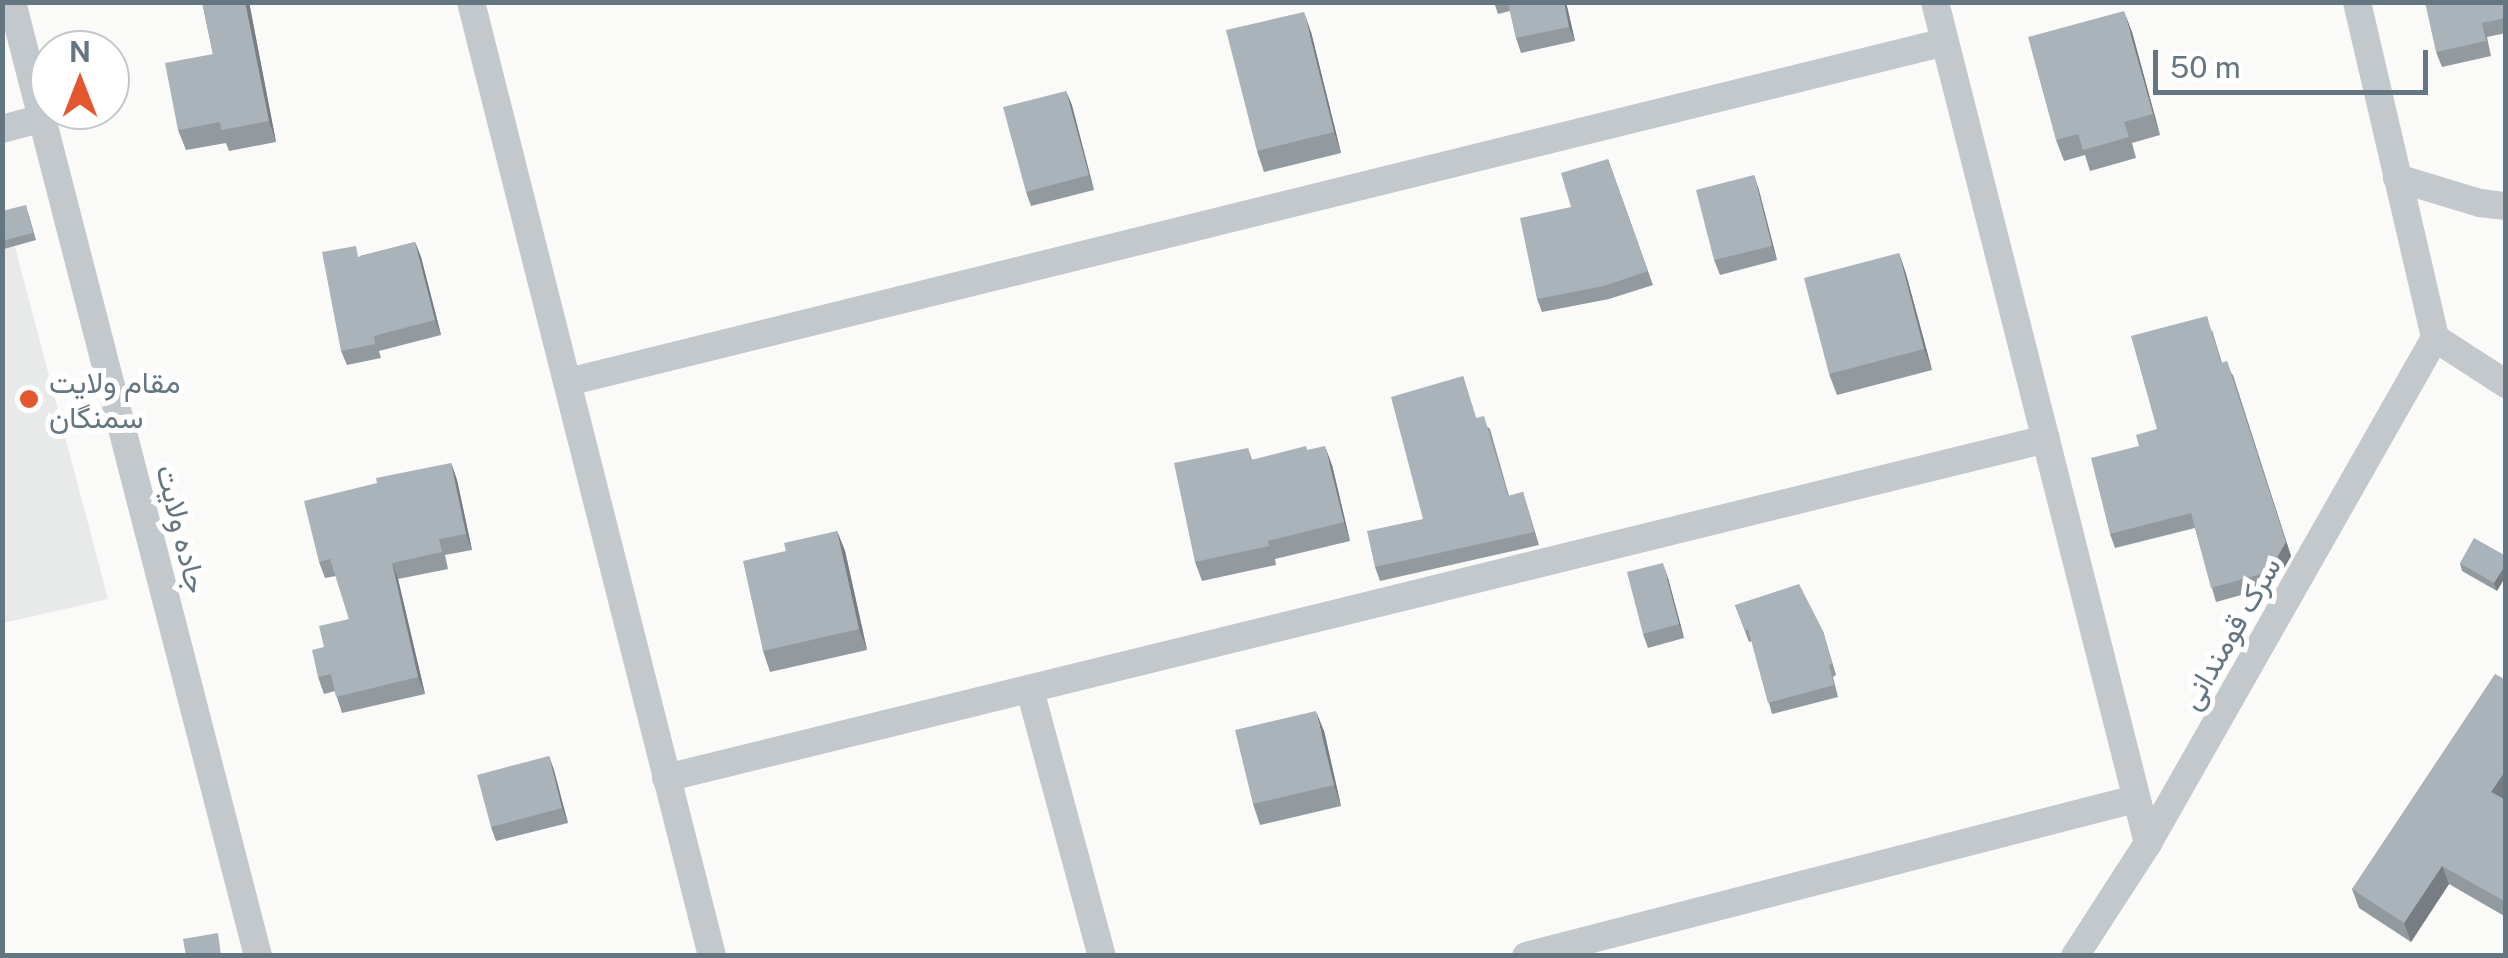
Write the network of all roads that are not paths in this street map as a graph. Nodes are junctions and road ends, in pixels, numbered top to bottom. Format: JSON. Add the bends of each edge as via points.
{"nodes":[{"id":1,"x":12,"y":2,"type":"edge"},
{"id":2,"x":471,"y":2,"type":"edge"},
{"id":3,"x":1935,"y":2,"type":"edge"},
{"id":4,"x":2357,"y":2,"type":"edge"},
{"id":5,"x":1945,"y":42,"type":"junction"},
{"id":6,"x":30,"y":69,"type":"edge"},
{"id":7,"x":30,"y":121,"type":"edge"},
{"id":8,"x":2,"y":129,"type":"edge"},
{"id":9,"x":46,"y":130,"type":"edge"},
{"id":10,"x":2398,"y":178,"type":"junction"},
{"id":11,"x":2506,"y":206,"type":"edge"},
{"id":12,"x":2435,"y":338,"type":"junction"},
{"id":13,"x":568,"y":382,"type":"junction"},
{"id":14,"x":2506,"y":384,"type":"edge"},
{"id":15,"x":2046,"y":439,"type":"junction"},
{"id":16,"x":1030,"y":690,"type":"junction"},
{"id":17,"x":666,"y":778,"type":"junction"},
{"id":18,"x":2135,"y":800,"type":"junction"},
{"id":19,"x":2148,"y":842,"type":"junction"},
{"id":20,"x":258,"y":956,"type":"edge"},
{"id":21,"x":712,"y":956,"type":"edge"},
{"id":22,"x":1102,"y":956,"type":"edge"},
{"id":23,"x":1526,"y":956,"type":"edge"},
{"id":24,"x":2075,"y":956,"type":"edge"}],
"edges":[{"from":1,"to":6,"type":"street","name":"جاده ولایت"},
{"from":2,"to":13,"type":"street"},
{"from":3,"to":5,"type":"street"},
{"from":4,"to":10,"type":"street"},
{"from":5,"to":13,"type":"street"},
{"from":5,"to":15,"type":"street"},
{"from":7,"to":8,"type":"street"},
{"from":9,"to":20,"type":"street","name":"جاده ولایت"},
{"from":10,"to":11,"type":"street"},
{"from":10,"to":12,"type":"street"},
{"from":12,"to":14,"type":"street"},
{"from":12,"to":19,"type":"street","name":"سرک قومندانی"},
{"from":13,"to":17,"type":"street"},
{"from":15,"to":16,"type":"street"},
{"from":15,"to":18,"type":"street"},
{"from":16,"to":17,"type":"street"},
{"from":16,"to":22,"type":"street"},
{"from":17,"to":21,"type":"street"},
{"from":18,"to":19,"type":"street"},
{"from":18,"to":23,"type":"street"},
{"from":19,"to":24,"type":"street","name":"سرک قومندانی"}]}
